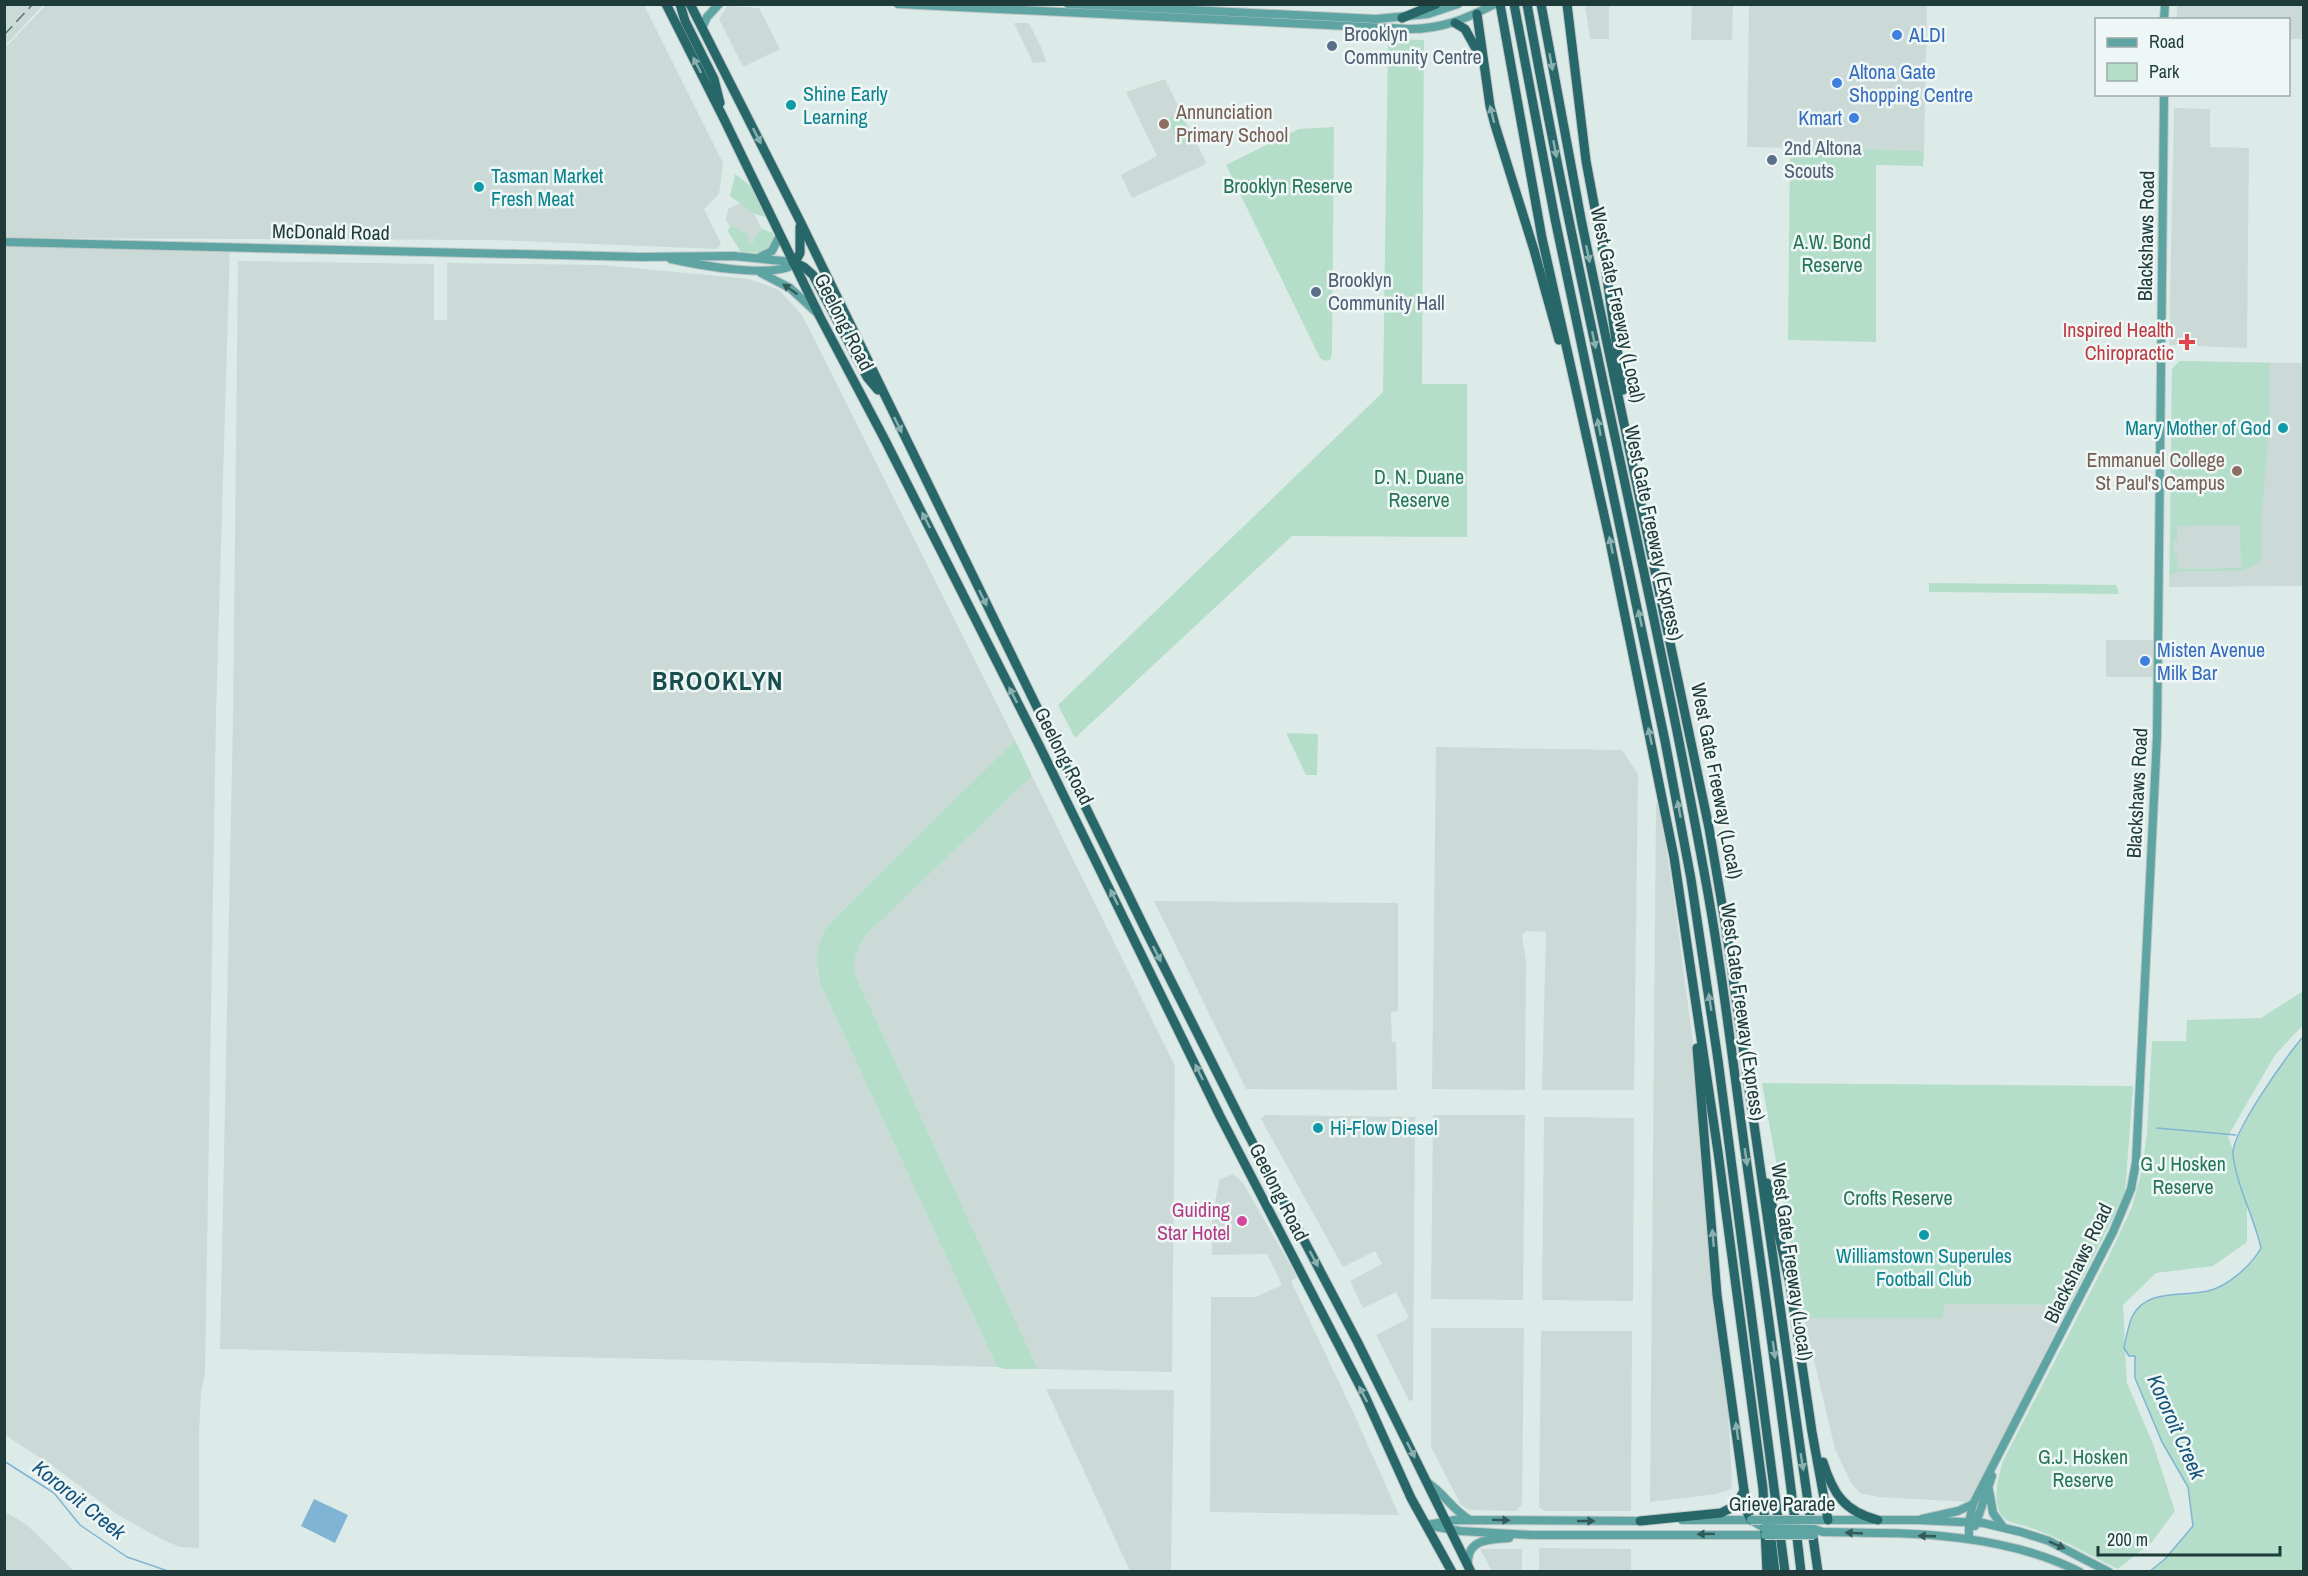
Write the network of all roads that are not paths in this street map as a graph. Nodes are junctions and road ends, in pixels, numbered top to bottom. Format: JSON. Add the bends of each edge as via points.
{"nodes":[{"id":1,"x":666,"y":4,"type":"edge"},
{"id":2,"x":680,"y":4,"type":"edge"},
{"id":3,"x":690,"y":4,"type":"edge"},
{"id":4,"x":719,"y":4,"type":"edge"},
{"id":5,"x":898,"y":4,"type":"edge"},
{"id":6,"x":1068,"y":4,"type":"edge"},
{"id":7,"x":1436,"y":4,"type":"edge"},
{"id":8,"x":1458,"y":4,"type":"edge"},
{"id":9,"x":1498,"y":4,"type":"edge"},
{"id":10,"x":1541,"y":4,"type":"edge"},
{"id":11,"x":1567,"y":4,"type":"edge"},
{"id":12,"x":1527,"y":7,"type":"edge"},
{"id":13,"x":1476,"y":9,"type":"edge"},
{"id":14,"x":1515,"y":10,"type":"edge"},
{"id":15,"x":1402,"y":18,"type":"junction"},
{"id":16,"x":1455,"y":23,"type":"junction"},
{"id":17,"x":702,"y":28,"type":"junction"},
{"id":18,"x":1484,"y":64,"type":"junction"},
{"id":19,"x":2164,"y":96,"type":"edge"},
{"id":20,"x":723,"y":117,"type":"junction"},
{"id":21,"x":800,"y":221,"type":"junction"},
{"id":22,"x":780,"y":235,"type":"junction"},
{"id":23,"x":4,"y":242,"type":"edge"},
{"id":24,"x":656,"y":256,"type":"junction"},
{"id":25,"x":734,"y":256,"type":"junction"},
{"id":26,"x":756,"y":258,"type":"junction"},
{"id":27,"x":795,"y":263,"type":"junction"},
{"id":28,"x":733,"y":268,"type":"junction"},
{"id":29,"x":753,"y":270,"type":"junction"},
{"id":30,"x":820,"y":317,"type":"junction"},
{"id":31,"x":884,"y":395,"type":"junction"},
{"id":32,"x":1579,"y":400,"type":"junction"},
{"id":33,"x":916,"y":462,"type":"junction"},
{"id":34,"x":901,"y":471,"type":"junction"},
{"id":35,"x":1653,"y":555,"type":"junction"},
{"id":36,"x":1680,"y":896,"type":"junction"},
{"id":37,"x":1237,"y":1111,"type":"junction"},
{"id":38,"x":1222,"y":1120,"type":"junction"},
{"id":39,"x":1759,"y":1152,"type":"junction"},
{"id":40,"x":1812,"y":1432,"type":"junction"},
{"id":41,"x":1996,"y":1461,"type":"junction"},
{"id":42,"x":1428,"y":1483,"type":"junction"},
{"id":43,"x":1989,"y":1486,"type":"junction"},
{"id":44,"x":1744,"y":1489,"type":"junction"},
{"id":45,"x":1763,"y":1489,"type":"junction"},
{"id":46,"x":1973,"y":1504,"type":"junction"},
{"id":47,"x":1794,"y":1507,"type":"junction"},
{"id":48,"x":1471,"y":1520,"type":"junction"},
{"id":49,"x":1751,"y":1520,"type":"junction"},
{"id":50,"x":1823,"y":1520,"type":"junction"},
{"id":51,"x":1878,"y":1520,"type":"junction"},
{"id":52,"x":1917,"y":1520,"type":"junction"},
{"id":53,"x":1531,"y":1521,"type":"junction"},
{"id":54,"x":1641,"y":1521,"type":"junction"},
{"id":55,"x":1973,"y":1522,"type":"junction"},
{"id":56,"x":1427,"y":1525,"type":"junction"},
{"id":57,"x":1448,"y":1525,"type":"junction"},
{"id":58,"x":2004,"y":1527,"type":"junction"},
{"id":59,"x":1765,"y":1532,"type":"junction"},
{"id":60,"x":1823,"y":1532,"type":"junction"},
{"id":61,"x":1531,"y":1535,"type":"junction"},
{"id":62,"x":1641,"y":1536,"type":"junction"},
{"id":63,"x":1969,"y":1539,"type":"junction"},
{"id":64,"x":1470,"y":1569,"type":"edge"},
{"id":65,"x":2108,"y":1571,"type":"edge"},
{"id":66,"x":1452,"y":1572,"type":"edge"},
{"id":67,"x":1767,"y":1572,"type":"edge"},
{"id":68,"x":1775,"y":1572,"type":"edge"},
{"id":69,"x":1785,"y":1572,"type":"edge"},
{"id":70,"x":1802,"y":1572,"type":"edge"},
{"id":71,"x":1807,"y":1572,"type":"edge"},
{"id":72,"x":1818,"y":1572,"type":"edge"},
{"id":73,"x":2080,"y":1572,"type":"edge"}],
"edges":[{"from":20,"to":1,"type":"highway","name":"Geelong Road","one_way":true},
{"from":2,"to":20,"type":"highway","via":[[683,18],[714,79]]},
{"from":3,"to":17,"type":"highway","name":"Geelong Road"},
{"from":4,"to":17,"type":"main road"},
{"from":5,"to":16,"type":"main road","via":[[1409,29]]},
{"from":6,"to":15,"type":"main road","via":[[1365,20]]},
{"from":7,"to":15,"type":"highway"},
{"from":8,"to":15,"type":"main road"},
{"from":9,"to":13,"type":"main road"},
{"from":9,"to":32,"type":"highway","via":[[1542,238]]},
{"from":10,"to":35,"type":"highway","name":"West Gate Freeway (Local)","one_way":true,"via":[[1581,224]]},
{"from":11,"to":35,"type":"highway","via":[[1586,161],[1622,382],[1646,493]]},
{"from":12,"to":47,"type":"highway","name":"West Gate Freeway (Express)","one_way":true,"via":[[1704,871]]},
{"from":13,"to":16,"type":"main road"},
{"from":13,"to":18,"type":"highway"},
{"from":69,"to":14,"type":"highway","name":"West Gate Freeway (Express)","one_way":true,"via":[[1691,879]]},
{"from":16,"to":18,"type":"highway","via":[[1465,29]]},
{"from":17,"to":21,"type":"highway","name":"Geelong Road","one_way":true},
{"from":32,"to":18,"type":"highway","one_way":true,"via":[[1495,125]]},
{"from":19,"to":41,"type":"main road","name":"Blackshaws Road","via":[[2157,737],[2137,1150],[2123,1211]]},
{"from":20,"to":22,"type":"highway","name":"Geelong Road"},
{"from":21,"to":27,"type":"highway","via":[[800,253]]},
{"from":21,"to":31,"type":"highway","name":"Geelong Road"},
{"from":22,"to":26,"type":"main road","via":[[772,251]]},
{"from":22,"to":27,"type":"highway","name":"Geelong Road"},
{"from":23,"to":24,"type":"main road","name":"McDonald Road"},
{"from":24,"to":25,"type":"main road","name":"McDonald Road"},
{"from":24,"to":28,"type":"main road","name":"McDonald Road"},
{"from":25,"to":26,"type":"main road","name":"McDonald Road"},
{"from":25,"to":28,"type":"main road"},
{"from":26,"to":27,"type":"main road","name":"McDonald Road"},
{"from":27,"to":29,"type":"main road","name":"McDonald Road","via":[[783,270]]},
{"from":27,"to":30,"type":"highway","name":"Geelong Road"},
{"from":27,"to":31,"type":"highway","via":[[813,275],[869,380]]},
{"from":28,"to":29,"type":"main road","name":"McDonald Road"},
{"from":30,"to":29,"type":"main road","one_way":true,"via":[[790,288]]},
{"from":30,"to":34,"type":"highway","name":"Geelong Road"},
{"from":31,"to":33,"type":"highway","name":"Geelong Road","one_way":true},
{"from":36,"to":32,"type":"highway","one_way":true},
{"from":33,"to":34,"type":"highway"},
{"from":33,"to":37,"type":"highway","name":"Geelong Road","one_way":true},
{"from":38,"to":34,"type":"highway","name":"Geelong Road","one_way":true},
{"from":35,"to":39,"type":"highway","name":"West Gate Freeway (Local)","via":[[1703,790]]},
{"from":44,"to":36,"type":"highway","one_way":true,"via":[[1718,1294]]},
{"from":36,"to":45,"type":"highway"},
{"from":37,"to":38,"type":"highway"},
{"from":37,"to":42,"type":"highway","name":"Geelong Road","one_way":true},
{"from":56,"to":38,"type":"highway","name":"Geelong Road","one_way":true},
{"from":39,"to":40,"type":"highway","via":[[1791,1284]]},
{"from":39,"to":72,"type":"highway","name":"West Gate Freeway (Local)","one_way":true},
{"from":40,"to":50,"type":"highway"},
{"from":40,"to":51,"type":"highway","via":[[1843,1503]]},
{"from":41,"to":43,"type":"main road","name":"Blackshaws Road"},
{"from":41,"to":46,"type":"main road","name":"Blackshaws Road"},
{"from":42,"to":48,"type":"main road"},
{"from":42,"to":57,"type":"highway","name":"Geelong Road"},
{"from":43,"to":55,"type":"main road","name":"Blackshaws Road"},
{"from":43,"to":58,"type":"main road","via":[[1993,1513]]},
{"from":44,"to":49,"type":"highway"},
{"from":44,"to":54,"type":"highway","via":[[1737,1504],[1721,1514]]},
{"from":45,"to":67,"type":"highway"},
{"from":45,"to":68,"type":"highway"},
{"from":46,"to":52,"type":"main road"},
{"from":46,"to":55,"type":"main road","name":"Blackshaws Road"},
{"from":47,"to":70,"type":"highway","name":"West Gate Freeway (Express)"},
{"from":47,"to":71,"type":"highway"},
{"from":48,"to":53,"type":"main road","name":"Grieve Parade","one_way":true},
{"from":48,"to":57,"type":"main road","name":"Grieve Parade"},
{"from":49,"to":50,"type":"main road","name":"Grieve Parade","bridge":true},
{"from":49,"to":54,"type":"main road","name":"Grieve Parade"},
{"from":49,"to":59,"type":"main road"},
{"from":50,"to":51,"type":"main road","name":"Grieve Parade"},
{"from":50,"to":60,"type":"main road","via":[[1827,1526]]},
{"from":51,"to":52,"type":"main road","name":"Grieve Parade"},
{"from":52,"to":55,"type":"main road","name":"Grieve Parade"},
{"from":53,"to":54,"type":"main road","name":"Grieve Parade","one_way":true},
{"from":53,"to":61,"type":"main road"},
{"from":54,"to":62,"type":"main road"},
{"from":55,"to":58,"type":"main road","name":"Grieve Parade"},
{"from":55,"to":63,"type":"main road"},
{"from":56,"to":57,"type":"main road"},
{"from":56,"to":66,"type":"highway","name":"Geelong Road"},
{"from":57,"to":61,"type":"main road","name":"Grieve Parade"},
{"from":57,"to":64,"type":"highway","name":"Geelong Road"},
{"from":58,"to":65,"type":"main road","name":"Grieve Parade","one_way":true,"via":[[2049,1541]]},
{"from":59,"to":60,"type":"main road","name":"Grieve Parade","bridge":true},
{"from":59,"to":62,"type":"main road","name":"Grieve Parade","one_way":true},
{"from":63,"to":60,"type":"main road","name":"Grieve Parade","one_way":true},
{"from":61,"to":62,"type":"main road","name":"Grieve Parade"},
{"from":61,"to":64,"type":"main road","via":[[1480,1542],[1469,1552]]},
{"from":63,"to":73,"type":"main road","name":"Grieve Parade","via":[[2045,1556]]}]}
